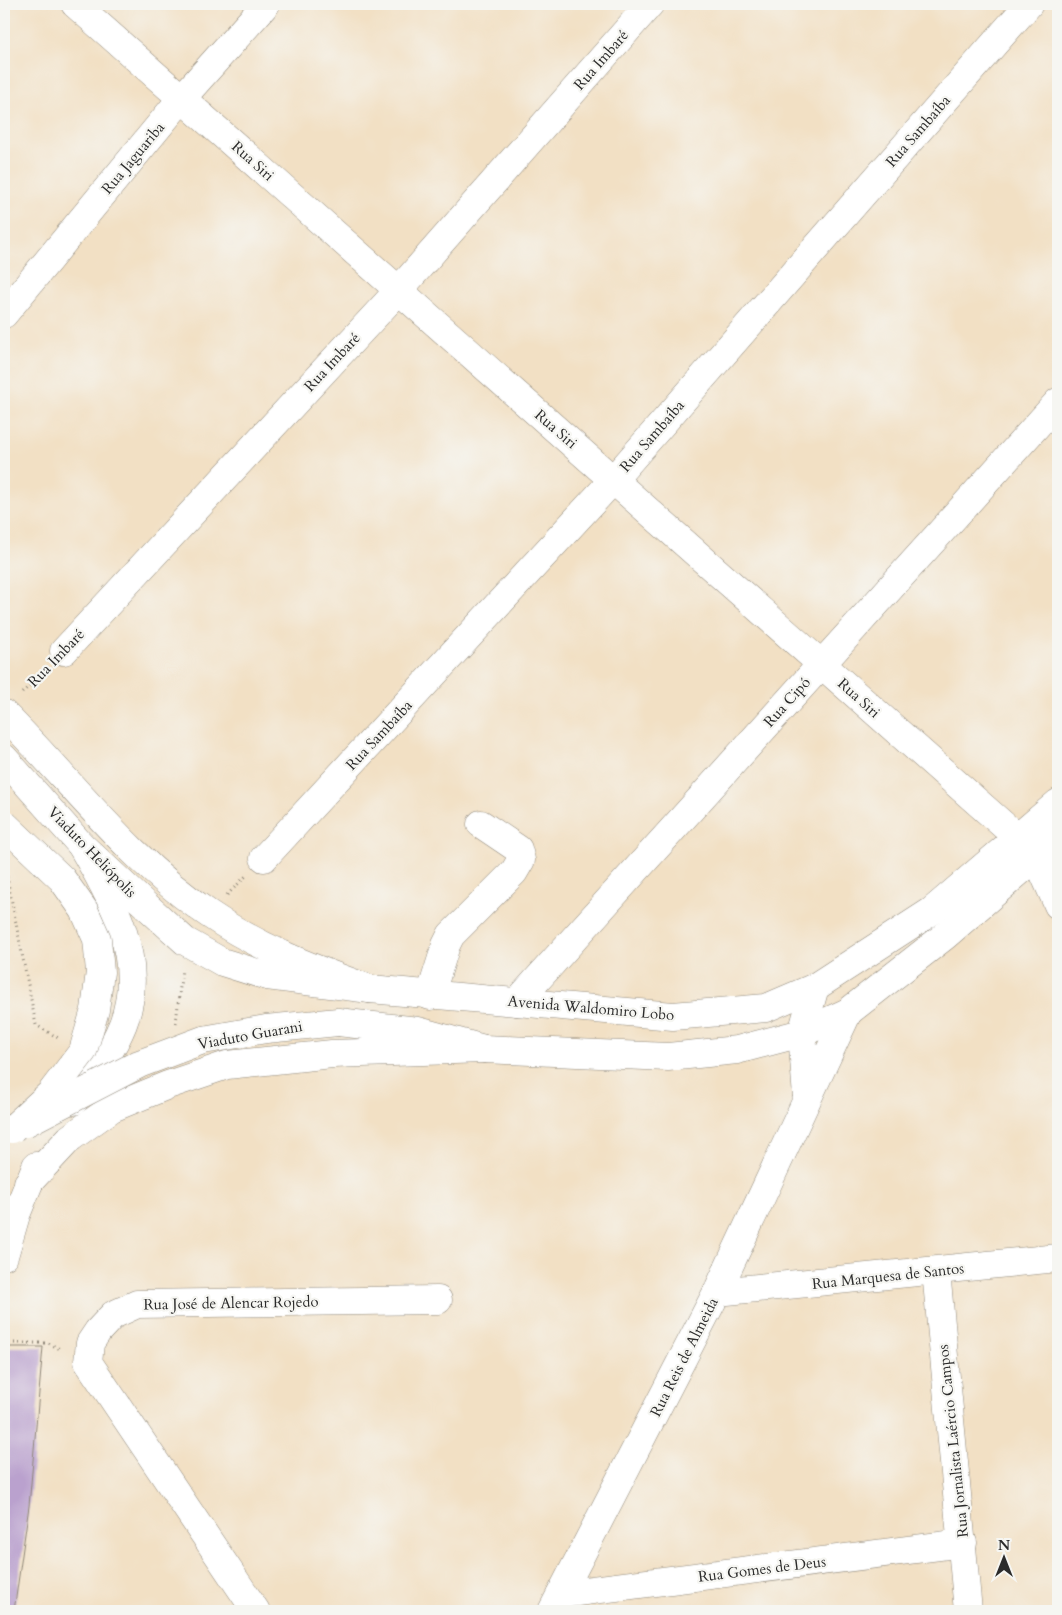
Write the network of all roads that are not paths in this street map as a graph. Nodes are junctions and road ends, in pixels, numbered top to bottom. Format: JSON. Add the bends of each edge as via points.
{"nodes":[{"id":1,"x":75,"y":4,"type":"edge"},
{"id":2,"x":266,"y":4,"type":"edge"},
{"id":3,"x":650,"y":4,"type":"edge"},
{"id":4,"x":1029,"y":4,"type":"edge"},
{"id":5,"x":182,"y":98,"type":"junction"},
{"id":6,"x":399,"y":290,"type":"junction"},
{"id":7,"x":4,"y":314,"type":"edge"},
{"id":8,"x":1058,"y":402,"type":"edge"},
{"id":9,"x":613,"y":480,"type":"junction"},
{"id":10,"x":64,"y":651,"type":"road end"},
{"id":11,"x":821,"y":664,"type":"junction"},
{"id":12,"x":10,"y":706,"type":"edge"},
{"id":13,"x":4,"y":758,"type":"edge"},
{"id":14,"x":1058,"y":804,"type":"edge"},
{"id":15,"x":4,"y":824,"type":"edge"},
{"id":16,"x":481,"y":824,"type":"dead end"},
{"id":17,"x":1058,"y":838,"type":"edge"},
{"id":18,"x":81,"y":845,"type":"junction"},
{"id":19,"x":1027,"y":847,"type":"junction"},
{"id":20,"x":264,"y":858,"type":"dead end"},
{"id":21,"x":1058,"y":905,"type":"edge"},
{"id":22,"x":185,"y":941,"type":"joint"},
{"id":23,"x":815,"y":987,"type":"junction"},
{"id":24,"x":370,"y":989,"type":"junction"},
{"id":25,"x":430,"y":996,"type":"junction"},
{"id":26,"x":517,"y":1002,"type":"junction"},
{"id":27,"x":848,"y":1012,"type":"junction"},
{"id":28,"x":802,"y":1033,"type":"junction"},
{"id":29,"x":484,"y":1049,"type":"junction"},
{"id":30,"x":807,"y":1099,"type":"junction"},
{"id":31,"x":8,"y":1132,"type":"edge"},
{"id":32,"x":28,"y":1183,"type":"junction"},
{"id":33,"x":4,"y":1256,"type":"edge"},
{"id":34,"x":1058,"y":1258,"type":"edge"},
{"id":35,"x":936,"y":1271,"type":"junction"},
{"id":36,"x":717,"y":1292,"type":"junction"},
{"id":37,"x":438,"y":1300,"type":"dead end"},
{"id":38,"x":963,"y":1543,"type":"junction"},
{"id":39,"x":556,"y":1603,"type":"edge"},
{"id":40,"x":256,"y":1611,"type":"edge"},
{"id":41,"x":968,"y":1611,"type":"edge"}],
"edges":[{"from":1,"to":5,"type":"main road","name":"Rua Siri"},
{"from":2,"to":5,"type":"main road","name":"Rua Jaguariba"},
{"from":3,"to":6,"type":"main road","name":"Rua Imbaré"},
{"from":4,"to":9,"type":"main road","name":"Rua Sambaíba"},
{"from":5,"to":6,"type":"main road","name":"Rua Siri"},
{"from":5,"to":7,"type":"main road","name":"Rua Jaguariba"},
{"from":6,"to":9,"type":"main road","name":"Rua Siri"},
{"from":6,"to":10,"type":"main road","name":"Rua Imbaré"},
{"from":8,"to":11,"type":"main road","name":"Rua Cipó"},
{"from":9,"to":11,"type":"main road","name":"Rua Siri"},
{"from":9,"to":20,"type":"main road","name":"Rua Sambaíba"},
{"from":11,"to":19,"type":"main road","name":"Rua Siri"},
{"from":11,"to":26,"type":"main road","name":"Rua Cipó"},
{"from":12,"to":24,"type":"main road","via":[[140,858],[208,914],[298,963]]},
{"from":13,"to":18,"type":"main road","name":"Viaduto Heliópolis"},
{"from":14,"to":19,"type":"main road","name":"Avenida Waldomiro Lobo"},
{"from":15,"to":31,"type":"main road","bridge":true,"via":[[62,879],[84,910],[97,939],[100,972],[95,1010],[82,1051],[50,1094]]},
{"from":16,"to":25,"type":"main road","via":[[518,849],[521,860],[514,872],[452,935]]},
{"from":17,"to":19,"type":"main road","name":"Avenida Waldomiro Lobo"},
{"from":18,"to":22,"type":"main road","name":"Viaduto Heliópolis"},
{"from":18,"to":32,"type":"main road","via":[[106,887],[124,931],[132,978],[123,1023],[102,1064],[46,1146]]},
{"from":19,"to":21,"type":"main road"},
{"from":19,"to":23,"type":"main road","name":"Avenida Waldomiro Lobo"},
{"from":19,"to":27,"type":"main road","name":"Avenida Waldomiro Lobo","via":[[946,935]]},
{"from":22,"to":24,"type":"main road","name":"Avenida Waldomiro Lobo","via":[[222,962],[267,976]]},
{"from":23,"to":26,"type":"main road","name":"Avenida Waldomiro Lobo","via":[[766,1008],[673,1016]]},
{"from":23,"to":28,"type":"main road","name":"Rua Reis de Almeida"},
{"from":24,"to":25,"type":"main road","name":"Avenida Waldomiro Lobo"},
{"from":25,"to":26,"type":"main road","name":"Avenida Waldomiro Lobo"},
{"from":27,"to":28,"type":"main road","name":"Avenida Waldomiro Lobo"},
{"from":27,"to":30,"type":"main road","name":"Rua Reis de Almeida"},
{"from":28,"to":29,"type":"main road","name":"Avenida Waldomiro Lobo","via":[[737,1050],[668,1057]]},
{"from":28,"to":30,"type":"main road","name":"Rua Reis de Almeida"},
{"from":29,"to":31,"type":"main road","name":"Viaduto Guarani","bridge":true,"via":[[418,1031],[338,1022],[203,1040],[139,1064]]},
{"from":29,"to":32,"type":"main road","via":[[332,1054],[227,1065],[112,1108],[70,1138]]},
{"from":30,"to":36,"type":"main road","name":"Rua Reis de Almeida"},
{"from":32,"to":33,"type":"main road"},
{"from":34,"to":35,"type":"main road","name":"Rua Marquesa de Santos"},
{"from":35,"to":36,"type":"main road","name":"Rua Marquesa de Santos"},
{"from":35,"to":38,"type":"main road","name":"Rua Jornalista Laércio Campos"},
{"from":36,"to":39,"type":"main road","name":"Rua Reis de Almeida"},
{"from":37,"to":40,"type":"main road","name":"Rua José de Alencar Rojedo","via":[[137,1304],[113,1315],[90,1343],[88,1362]]},
{"from":38,"to":39,"type":"main road","name":"Rua Gomes de Deus"},
{"from":38,"to":41,"type":"main road","name":"Rua Jornalista Laércio Campos"}]}
